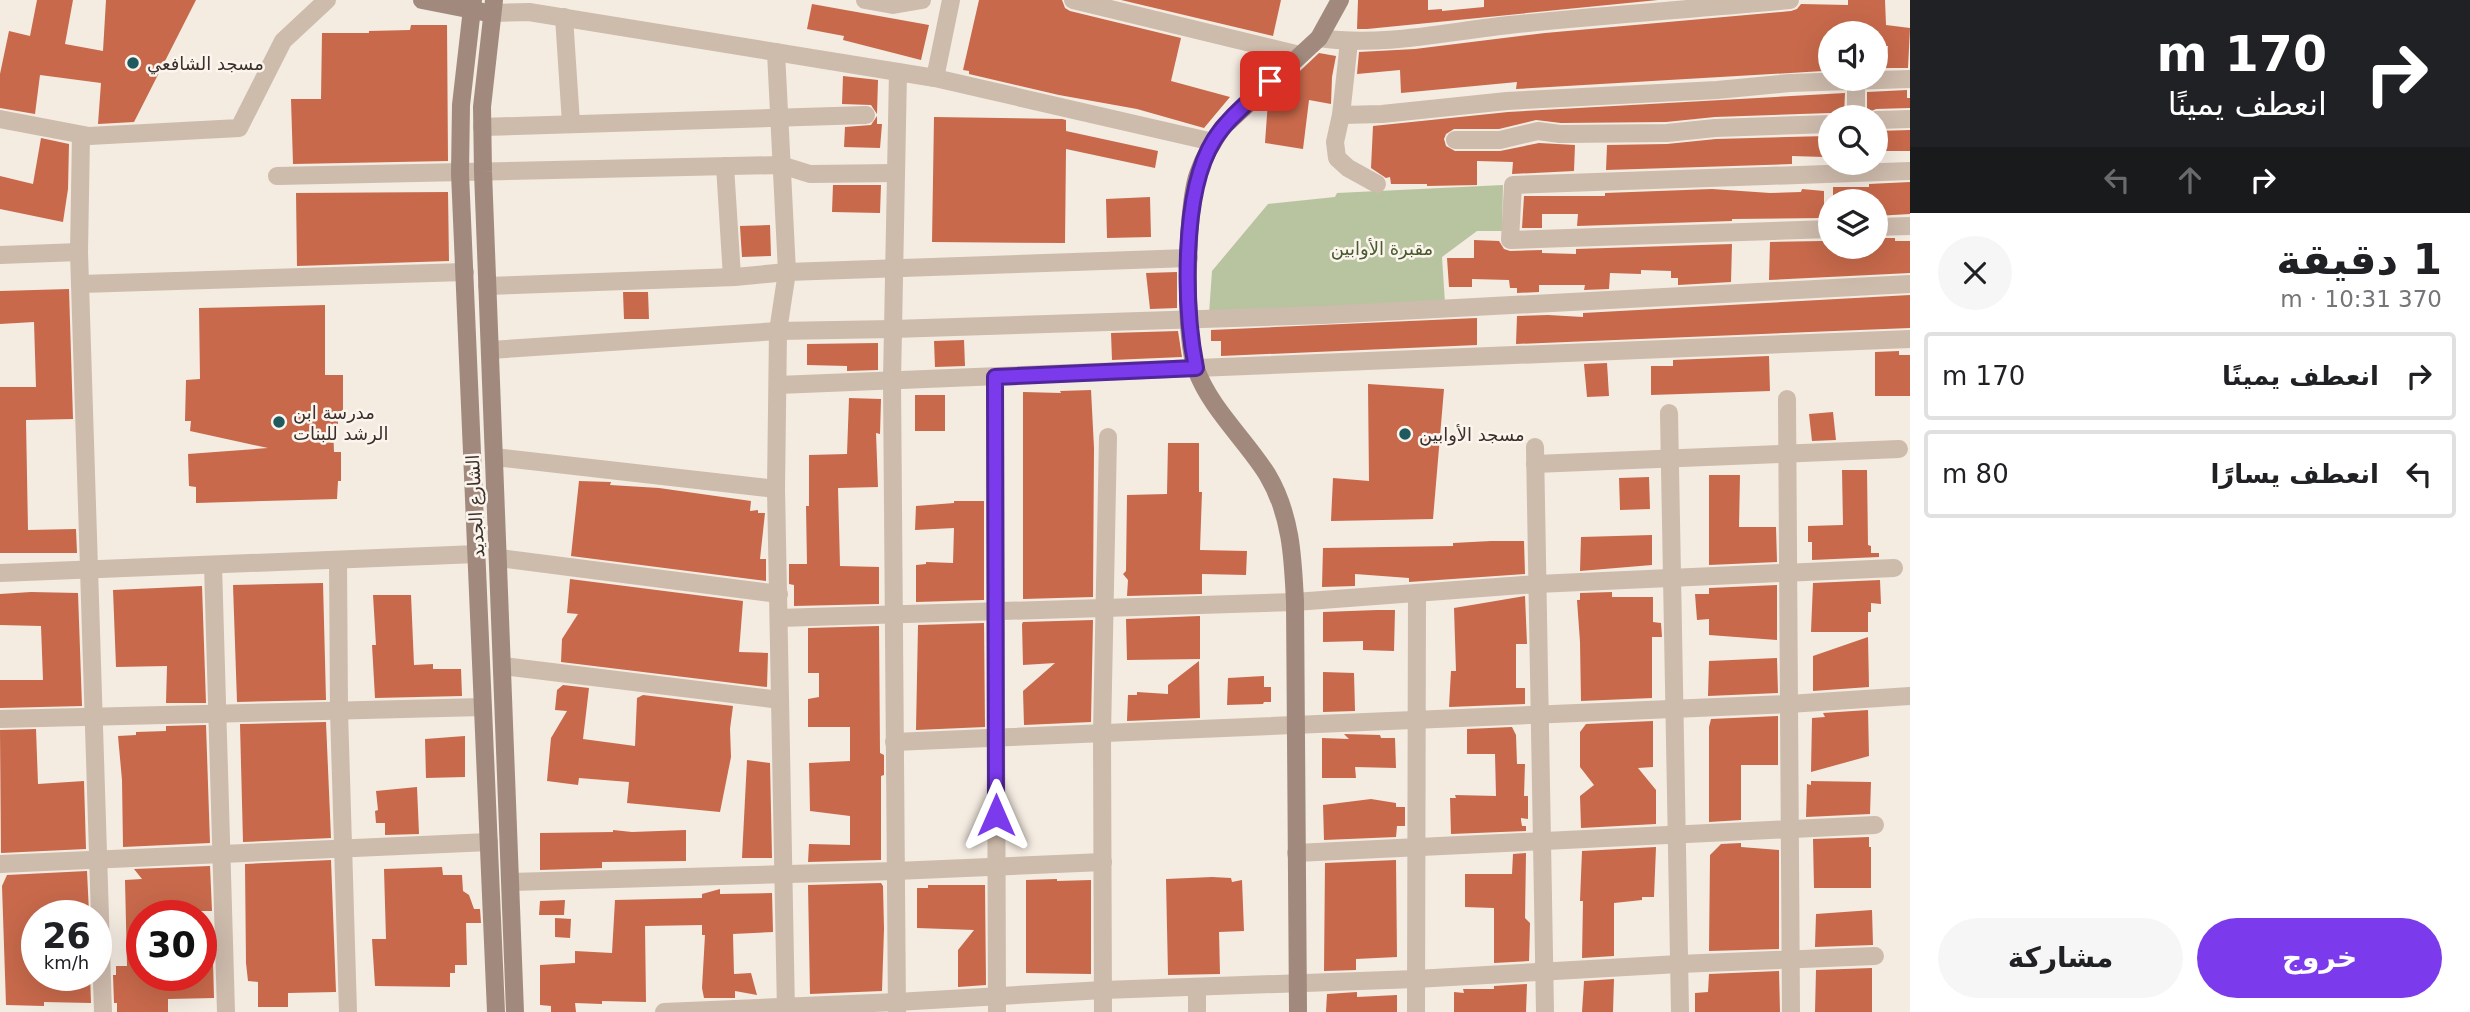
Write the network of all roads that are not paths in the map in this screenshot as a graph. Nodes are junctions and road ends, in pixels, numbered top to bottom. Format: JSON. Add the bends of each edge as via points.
{"nodes":[{"id":1,"x":327,"y":0,"type":"edge"},
{"id":2,"x":422,"y":0,"type":"edge"},
{"id":3,"x":505,"y":0,"type":"edge"},
{"id":4,"x":865,"y":0,"type":"edge"},
{"id":5,"x":922,"y":0,"type":"edge"},
{"id":6,"x":951,"y":0,"type":"edge"},
{"id":7,"x":1073,"y":0,"type":"edge"},
{"id":8,"x":1340,"y":0,"type":"edge"},
{"id":9,"x":1790,"y":0,"type":"edge"},
{"id":10,"x":472,"y":5,"type":"edge"},
{"id":11,"x":493,"y":7,"type":"edge"},
{"id":12,"x":528,"y":12,"type":"junction"},
{"id":13,"x":564,"y":18,"type":"junction"},
{"id":14,"x":1319,"y":38,"type":"junction"},
{"id":15,"x":1349,"y":42,"type":"junction"},
{"id":16,"x":776,"y":52,"type":"junction"},
{"id":17,"x":1300,"y":55,"type":"junction"},
{"id":18,"x":898,"y":72,"type":"junction"},
{"id":19,"x":936,"y":78,"type":"junction"},
{"id":20,"x":1888,"y":79,"type":"edge"},
{"id":21,"x":1910,"y":79,"type":"edge"},
{"id":22,"x":1818,"y":81,"type":"edge"},
{"id":23,"x":866,"y":115,"type":"dead end"},
{"id":24,"x":1341,"y":115,"type":"junction"},
{"id":25,"x":779,"y":117,"type":"junction"},
{"id":26,"x":0,"y":119,"type":"edge"},
{"id":27,"x":1910,"y":119,"type":"edge"},
{"id":28,"x":1888,"y":120,"type":"edge"},
{"id":29,"x":571,"y":123,"type":"junction"},
{"id":30,"x":1818,"y":124,"type":"edge"},
{"id":31,"x":482,"y":127,"type":"junction"},
{"id":32,"x":82,"y":135,"type":"junction"},
{"id":33,"x":1455,"y":140,"type":"dead end"},
{"id":34,"x":1213,"y":142,"type":"junction"},
{"id":35,"x":781,"y":165,"type":"junction"},
{"id":36,"x":725,"y":166,"type":"junction"},
{"id":37,"x":1910,"y":171,"type":"edge"},
{"id":38,"x":483,"y":172,"type":"junction"},
{"id":39,"x":460,"y":173,"type":"junction"},
{"id":40,"x":895,"y":173,"type":"junction"},
{"id":41,"x":276,"y":176,"type":"dead end"},
{"id":42,"x":1377,"y":184,"type":"dead end"},
{"id":43,"x":1910,"y":226,"type":"edge"},
{"id":44,"x":1888,"y":227,"type":"edge"},
{"id":45,"x":1818,"y":229,"type":"edge"},
{"id":46,"x":79,"y":253,"type":"junction"},
{"id":47,"x":0,"y":254,"type":"edge"},
{"id":48,"x":1189,"y":258,"type":"junction"},
{"id":49,"x":894,"y":270,"type":"junction"},
{"id":50,"x":465,"y":272,"type":"junction"},
{"id":51,"x":786,"y":272,"type":"junction"},
{"id":52,"x":732,"y":277,"type":"junction"},
{"id":53,"x":81,"y":284,"type":"junction"},
{"id":54,"x":1910,"y":284,"type":"edge"},
{"id":55,"x":487,"y":286,"type":"junction"},
{"id":56,"x":1190,"y":319,"type":"junction"},
{"id":57,"x":892,"y":329,"type":"junction"},
{"id":58,"x":778,"y":331,"type":"junction"},
{"id":59,"x":1910,"y":339,"type":"edge"},
{"id":60,"x":490,"y":351,"type":"junction"},
{"id":61,"x":1196,"y":368,"type":"junction"},
{"id":62,"x":995,"y":377,"type":"junction"},
{"id":63,"x":892,"y":381,"type":"junction"},
{"id":64,"x":778,"y":385,"type":"junction"},
{"id":65,"x":1787,"y":399,"type":"dead end"},
{"id":66,"x":1669,"y":413,"type":"dead end"},
{"id":67,"x":1108,"y":437,"type":"dead end"},
{"id":68,"x":1899,"y":449,"type":"dead end"},
{"id":69,"x":1787,"y":454,"type":"junction"},
{"id":70,"x":495,"y":457,"type":"junction"},
{"id":71,"x":1670,"y":458,"type":"junction"},
{"id":72,"x":776,"y":489,"type":"junction"},
{"id":73,"x":477,"y":554,"type":"junction"},
{"id":74,"x":499,"y":558,"type":"junction"},
{"id":75,"x":338,"y":560,"type":"junction"},
{"id":76,"x":213,"y":565,"type":"junction"},
{"id":77,"x":1894,"y":568,"type":"dead end"},
{"id":78,"x":90,"y":569,"type":"junction"},
{"id":79,"x":0,"y":573,"type":"edge"},
{"id":80,"x":1788,"y":574,"type":"junction"},
{"id":81,"x":1672,"y":578,"type":"junction"},
{"id":82,"x":1537,"y":584,"type":"junction"},
{"id":83,"x":779,"y":594,"type":"junction"},
{"id":84,"x":1418,"y":594,"type":"junction"},
{"id":85,"x":1296,"y":602,"type":"junction"},
{"id":86,"x":1104,"y":607,"type":"junction"},
{"id":87,"x":997,"y":610,"type":"junction"},
{"id":88,"x":893,"y":614,"type":"junction"},
{"id":89,"x":779,"y":618,"type":"junction"},
{"id":90,"x":503,"y":666,"type":"junction"},
{"id":91,"x":1910,"y":696,"type":"edge"},
{"id":92,"x":780,"y":700,"type":"junction"},
{"id":93,"x":1789,"y":704,"type":"junction"},
{"id":94,"x":483,"y":707,"type":"junction"},
{"id":95,"x":1674,"y":708,"type":"junction"},
{"id":96,"x":340,"y":711,"type":"junction"},
{"id":97,"x":216,"y":713,"type":"junction"},
{"id":98,"x":1539,"y":713,"type":"junction"},
{"id":99,"x":94,"y":716,"type":"junction"},
{"id":100,"x":0,"y":719,"type":"edge"},
{"id":101,"x":1416,"y":719,"type":"junction"},
{"id":102,"x":1295,"y":724,"type":"junction"},
{"id":103,"x":1102,"y":734,"type":"junction"},
{"id":104,"x":996,"y":739,"type":"junction"},
{"id":105,"x":894,"y":742,"type":"junction"},
{"id":106,"x":1875,"y":825,"type":"dead end"},
{"id":107,"x":1790,"y":829,"type":"junction"},
{"id":108,"x":1677,"y":835,"type":"junction"},
{"id":109,"x":489,"y":842,"type":"junction"},
{"id":110,"x":1542,"y":842,"type":"junction"},
{"id":111,"x":1417,"y":848,"type":"junction"},
{"id":112,"x":344,"y":849,"type":"junction"},
{"id":113,"x":1296,"y":853,"type":"junction"},
{"id":114,"x":221,"y":854,"type":"junction"},
{"id":115,"x":98,"y":860,"type":"junction"},
{"id":116,"x":1103,"y":862,"type":"junction"},
{"id":117,"x":0,"y":864,"type":"edge"},
{"id":118,"x":996,"y":866,"type":"junction"},
{"id":119,"x":896,"y":871,"type":"junction"},
{"id":120,"x":784,"y":874,"type":"junction"},
{"id":121,"x":511,"y":882,"type":"junction"},
{"id":122,"x":1875,"y":956,"type":"dead end"},
{"id":123,"x":1791,"y":959,"type":"junction"},
{"id":124,"x":1679,"y":964,"type":"junction"},
{"id":125,"x":1544,"y":972,"type":"junction"},
{"id":126,"x":1416,"y":979,"type":"junction"},
{"id":127,"x":1298,"y":985,"type":"junction"},
{"id":128,"x":1197,"y":987,"type":"junction"},
{"id":129,"x":1103,"y":990,"type":"junction"},
{"id":130,"x":997,"y":1004,"type":"edge"},
{"id":131,"x":897,"y":1007,"type":"edge"},
{"id":132,"x":786,"y":1010,"type":"edge"},
{"id":133,"x":103,"y":1012,"type":"edge"},
{"id":134,"x":226,"y":1012,"type":"edge"},
{"id":135,"x":348,"y":1012,"type":"edge"},
{"id":136,"x":496,"y":1012,"type":"edge"},
{"id":137,"x":515,"y":1012,"type":"edge"},
{"id":138,"x":664,"y":1012,"type":"edge"},
{"id":139,"x":1103,"y":1012,"type":"edge"},
{"id":140,"x":1197,"y":1012,"type":"edge"},
{"id":141,"x":1298,"y":1012,"type":"edge"},
{"id":142,"x":1416,"y":1012,"type":"edge"},
{"id":143,"x":1545,"y":1012,"type":"edge"},
{"id":144,"x":1680,"y":1012,"type":"edge"},
{"id":145,"x":1791,"y":1012,"type":"edge"}],
"edges":[{"from":1,"to":32,"type":"street","via":[[283,41],[239,128]]},
{"from":2,"to":10,"type":"street"},
{"from":3,"to":12,"type":"street"},
{"from":4,"to":5,"type":"street","via":[[892,5]]},
{"from":6,"to":19,"type":"street"},
{"from":7,"to":17,"type":"street"},
{"from":8,"to":14,"type":"street"},
{"from":9,"to":15,"type":"street"},
{"from":10,"to":11,"type":"street"},
{"from":10,"to":39,"type":"street","name":"الشارع الجديد","via":[[461,105]]},
{"from":11,"to":12,"type":"street"},
{"from":11,"to":31,"type":"street","name":"الشارع الجديد"},
{"from":12,"to":13,"type":"street"},
{"from":13,"to":16,"type":"street"},
{"from":13,"to":29,"type":"street"},
{"from":14,"to":15,"type":"street"},
{"from":14,"to":17,"type":"street"},
{"from":15,"to":24,"type":"street"},
{"from":16,"to":18,"type":"street"},
{"from":16,"to":25,"type":"street"},
{"from":17,"to":34,"type":"street","via":[[1223,127]]},
{"from":18,"to":19,"type":"street"},
{"from":18,"to":40,"type":"street"},
{"from":19,"to":34,"type":"street"},
{"from":20,"to":21,"type":"street"},
{"from":22,"to":24,"type":"street"},
{"from":23,"to":25,"type":"street"},
{"from":24,"to":42,"type":"street","via":[[1336,158]]},
{"from":25,"to":29,"type":"street"},
{"from":25,"to":35,"type":"street"},
{"from":26,"to":32,"type":"street"},
{"from":27,"to":28,"type":"street"},
{"from":29,"to":31,"type":"street"},
{"from":30,"to":33,"type":"street","via":[[1667,134],[1538,131],[1500,140]]},
{"from":31,"to":38,"type":"street","name":"الشارع الجديد"},
{"from":32,"to":46,"type":"street"},
{"from":34,"to":48,"type":"street","via":[[1198,175]]},
{"from":35,"to":36,"type":"street"},
{"from":35,"to":40,"type":"street","via":[[810,174]]},
{"from":35,"to":51,"type":"street"},
{"from":36,"to":38,"type":"street"},
{"from":36,"to":52,"type":"street"},
{"from":37,"to":45,"type":"street","via":[[1513,185],[1510,240]]},
{"from":38,"to":39,"type":"street"},
{"from":38,"to":55,"type":"street","name":"الشارع الجديد"},
{"from":39,"to":41,"type":"street"},
{"from":39,"to":50,"type":"street","name":"الشارع الجديد"},
{"from":40,"to":49,"type":"street"},
{"from":43,"to":44,"type":"street"},
{"from":46,"to":47,"type":"street"},
{"from":46,"to":53,"type":"street"},
{"from":48,"to":49,"type":"street"},
{"from":48,"to":56,"type":"street"},
{"from":49,"to":51,"type":"street"},
{"from":49,"to":57,"type":"street"},
{"from":50,"to":53,"type":"street"},
{"from":50,"to":73,"type":"street","name":"الشارع الجديد"},
{"from":51,"to":52,"type":"street"},
{"from":51,"to":58,"type":"street"},
{"from":52,"to":55,"type":"street"},
{"from":53,"to":78,"type":"street"},
{"from":54,"to":56,"type":"street"},
{"from":55,"to":60,"type":"street","name":"الشارع الجديد"},
{"from":56,"to":57,"type":"street"},
{"from":56,"to":61,"type":"street"},
{"from":57,"to":58,"type":"street"},
{"from":57,"to":63,"type":"street"},
{"from":58,"to":60,"type":"street"},
{"from":58,"to":64,"type":"street"},
{"from":59,"to":61,"type":"street"},
{"from":60,"to":70,"type":"street","name":"الشارع الجديد"},
{"from":61,"to":62,"type":"street"},
{"from":61,"to":85,"type":"street","via":[[1206,390],[1267,475],[1286,514]]},
{"from":62,"to":63,"type":"street"},
{"from":62,"to":87,"type":"street"},
{"from":63,"to":64,"type":"street"},
{"from":63,"to":88,"type":"street"},
{"from":64,"to":72,"type":"street"},
{"from":65,"to":69,"type":"street"},
{"from":66,"to":71,"type":"street"},
{"from":67,"to":86,"type":"street"},
{"from":68,"to":69,"type":"street"},
{"from":69,"to":71,"type":"street"},
{"from":69,"to":80,"type":"street"},
{"from":70,"to":72,"type":"street"},
{"from":70,"to":74,"type":"street","name":"الشارع الجديد"},
{"from":71,"to":81,"type":"street"},
{"from":71,"to":82,"type":"street","via":[[1535,455]]},
{"from":72,"to":83,"type":"street"},
{"from":73,"to":75,"type":"street"},
{"from":73,"to":94,"type":"street","name":"الشارع الجديد"},
{"from":74,"to":83,"type":"street"},
{"from":74,"to":90,"type":"street","name":"الشارع الجديد"},
{"from":75,"to":76,"type":"street"},
{"from":75,"to":96,"type":"street"},
{"from":76,"to":78,"type":"street"},
{"from":76,"to":97,"type":"street"},
{"from":77,"to":80,"type":"street"},
{"from":78,"to":79,"type":"street"},
{"from":78,"to":99,"type":"street"},
{"from":80,"to":81,"type":"street"},
{"from":80,"to":93,"type":"street"},
{"from":81,"to":82,"type":"street"},
{"from":81,"to":95,"type":"street"},
{"from":82,"to":84,"type":"street"},
{"from":82,"to":98,"type":"street"},
{"from":83,"to":89,"type":"street"},
{"from":84,"to":85,"type":"street"},
{"from":84,"to":101,"type":"street"},
{"from":85,"to":86,"type":"street"},
{"from":85,"to":102,"type":"street"},
{"from":86,"to":87,"type":"street"},
{"from":86,"to":103,"type":"street"},
{"from":87,"to":88,"type":"street"},
{"from":87,"to":104,"type":"street"},
{"from":88,"to":89,"type":"street"},
{"from":88,"to":105,"type":"street"},
{"from":89,"to":92,"type":"street"},
{"from":90,"to":92,"type":"street"},
{"from":90,"to":121,"type":"street","name":"الشارع الجديد"},
{"from":91,"to":93,"type":"street"},
{"from":92,"to":120,"type":"street"},
{"from":93,"to":95,"type":"street"},
{"from":93,"to":107,"type":"street"},
{"from":94,"to":96,"type":"street"},
{"from":94,"to":109,"type":"street","name":"الشارع الجديد"},
{"from":95,"to":98,"type":"street"},
{"from":95,"to":108,"type":"street"},
{"from":96,"to":97,"type":"street"},
{"from":96,"to":112,"type":"street"},
{"from":97,"to":99,"type":"street"},
{"from":97,"to":114,"type":"street"},
{"from":98,"to":101,"type":"street"},
{"from":98,"to":110,"type":"street"},
{"from":99,"to":100,"type":"street"},
{"from":99,"to":115,"type":"street"},
{"from":101,"to":102,"type":"street"},
{"from":101,"to":111,"type":"street"},
{"from":102,"to":103,"type":"street"},
{"from":102,"to":113,"type":"street"},
{"from":103,"to":104,"type":"street"},
{"from":103,"to":116,"type":"street"},
{"from":104,"to":105,"type":"street"},
{"from":104,"to":118,"type":"street"},
{"from":105,"to":119,"type":"street"},
{"from":106,"to":107,"type":"street"},
{"from":107,"to":108,"type":"street"},
{"from":107,"to":123,"type":"street"},
{"from":108,"to":110,"type":"street"},
{"from":108,"to":124,"type":"street"},
{"from":109,"to":112,"type":"street"},
{"from":109,"to":136,"type":"street","name":"الشارع الجديد"},
{"from":110,"to":111,"type":"street"},
{"from":110,"to":125,"type":"street"},
{"from":111,"to":113,"type":"street"},
{"from":111,"to":126,"type":"street"},
{"from":112,"to":114,"type":"street"},
{"from":112,"to":135,"type":"street"},
{"from":113,"to":127,"type":"street"},
{"from":114,"to":115,"type":"street"},
{"from":114,"to":134,"type":"street"},
{"from":115,"to":117,"type":"street"},
{"from":115,"to":133,"type":"street"},
{"from":116,"to":118,"type":"street"},
{"from":116,"to":129,"type":"street"},
{"from":118,"to":119,"type":"street"},
{"from":118,"to":130,"type":"street"},
{"from":119,"to":120,"type":"street"},
{"from":119,"to":131,"type":"street"},
{"from":120,"to":121,"type":"street"},
{"from":120,"to":132,"type":"street"},
{"from":121,"to":137,"type":"street","name":"الشارع الجديد"},
{"from":122,"to":123,"type":"street"},
{"from":123,"to":124,"type":"street"},
{"from":123,"to":145,"type":"street"},
{"from":124,"to":125,"type":"street"},
{"from":124,"to":144,"type":"street"},
{"from":125,"to":126,"type":"street"},
{"from":125,"to":143,"type":"street"},
{"from":126,"to":127,"type":"street"},
{"from":126,"to":142,"type":"street"},
{"from":127,"to":128,"type":"street"},
{"from":127,"to":141,"type":"street"},
{"from":128,"to":129,"type":"street"},
{"from":128,"to":140,"type":"street"},
{"from":129,"to":130,"type":"street"},
{"from":129,"to":139,"type":"street"},
{"from":130,"to":131,"type":"street"},
{"from":131,"to":132,"type":"street"},
{"from":132,"to":138,"type":"street"}]}
